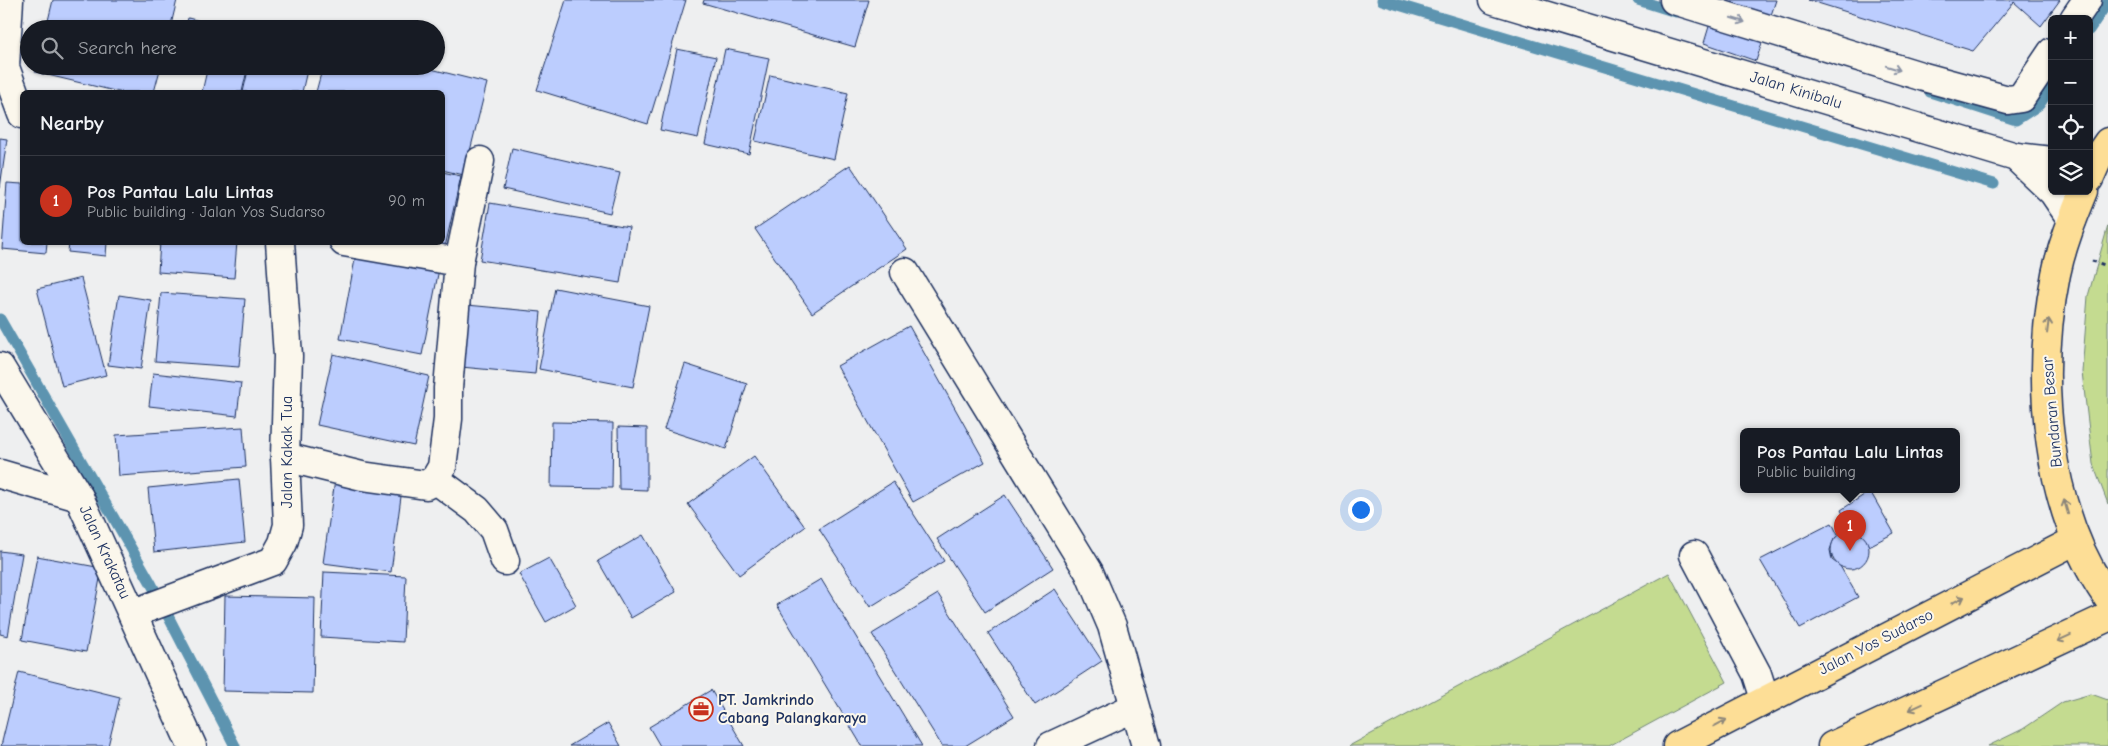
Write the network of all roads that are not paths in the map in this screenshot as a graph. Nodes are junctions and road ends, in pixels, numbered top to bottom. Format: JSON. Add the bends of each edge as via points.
{"nodes":[{"id":1,"x":9,"y":0,"type":"edge"},
{"id":2,"x":1674,"y":0,"type":"edge"},
{"id":3,"x":2087,"y":0,"type":"edge"},
{"id":4,"x":1510,"y":2,"type":"edge"},
{"id":5,"x":2077,"y":15,"type":"edge"},
{"id":6,"x":2048,"y":58,"type":"edge"},
{"id":7,"x":20,"y":108,"type":"edge"},
{"id":8,"x":2099,"y":149,"type":"edge"},
{"id":9,"x":2016,"y":157,"type":"junction"},
{"id":10,"x":480,"y":161,"type":"dead end"},
{"id":11,"x":2048,"y":161,"type":"edge"},
{"id":12,"x":2093,"y":167,"type":"edge"},
{"id":13,"x":2082,"y":195,"type":"edge"},
{"id":14,"x":2072,"y":220,"type":"junction"},
{"id":15,"x":280,"y":245,"type":"edge"},
{"id":16,"x":361,"y":245,"type":"edge"},
{"id":17,"x":459,"y":262,"type":"junction"},
{"id":18,"x":905,"y":272,"type":"dead end"},
{"id":19,"x":0,"y":367,"type":"edge"},
{"id":20,"x":285,"y":456,"type":"junction"},
{"id":21,"x":0,"y":474,"type":"edge"},
{"id":22,"x":435,"y":479,"type":"junction"},
{"id":23,"x":79,"y":497,"type":"junction"},
{"id":24,"x":2076,"y":540,"type":"junction"},
{"id":25,"x":1694,"y":555,"type":"dead end"},
{"id":26,"x":505,"y":561,"type":"dead end"},
{"id":27,"x":2108,"y":598,"type":"edge"},
{"id":28,"x":142,"y":611,"type":"junction"},
{"id":29,"x":2108,"y":617,"type":"edge"},
{"id":30,"x":1765,"y":699,"type":"junction"},
{"id":31,"x":1134,"y":708,"type":"junction"},
{"id":32,"x":192,"y":746,"type":"edge"},
{"id":33,"x":1051,"y":746,"type":"edge"},
{"id":34,"x":1146,"y":746,"type":"edge"},
{"id":35,"x":1677,"y":746,"type":"edge"},
{"id":36,"x":1832,"y":746,"type":"edge"}],
"edges":[{"from":1,"to":7,"type":"street","via":[[5,67]]},
{"from":2,"to":6,"type":"street","one_way":true,"via":[[2008,100],[2020,98]]},
{"from":3,"to":5,"type":"street"},
{"from":4,"to":9,"type":"street","name":"Jalan Kinibalu"},
{"from":8,"to":12,"type":"main road"},
{"from":9,"to":11,"type":"street"},
{"from":9,"to":14,"type":"street","name":"Jalan Kinibalu","via":[[2053,192]]},
{"from":10,"to":17,"type":"street"},
{"from":13,"to":14,"type":"main road","name":"Bundaran Besar"},
{"from":24,"to":14,"type":"main road","name":"Bundaran Besar","one_way":true,"via":[[2053,462],[2045,367],[2056,272]]},
{"from":15,"to":20,"type":"street","name":"Jalan Kakak Tua","via":[[288,356]]},
{"from":16,"to":17,"type":"street"},
{"from":17,"to":22,"type":"street","via":[[448,419],[442,467]]},
{"from":18,"to":31,"type":"street","via":[[1089,572],[1112,626]]},
{"from":19,"to":23,"type":"street","name":"Jalan Krakatau"},
{"from":20,"to":22,"type":"street","via":[[362,476],[426,485]]},
{"from":20,"to":28,"type":"street","name":"Jalan Kakak Tua","via":[[288,525],[283,543],[272,561]]},
{"from":21,"to":23,"type":"street"},
{"from":22,"to":26,"type":"street","via":[[483,516],[494,530]]},
{"from":23,"to":28,"type":"street","name":"Jalan Krakatau"},
{"from":24,"to":27,"type":"main road","name":"Bundaran Besar"},
{"from":30,"to":24,"type":"main road","name":"Jalan Yos Sudarso","one_way":true},
{"from":25,"to":30,"type":"street","via":[[1757,674]]},
{"from":28,"to":32,"type":"street","name":"Jalan Krakatau"},
{"from":29,"to":36,"type":"main road","one_way":true},
{"from":35,"to":30,"type":"main road","name":"Jalan Yos Sudarso","one_way":true},
{"from":31,"to":33,"type":"street"},
{"from":31,"to":34,"type":"street"}]}
